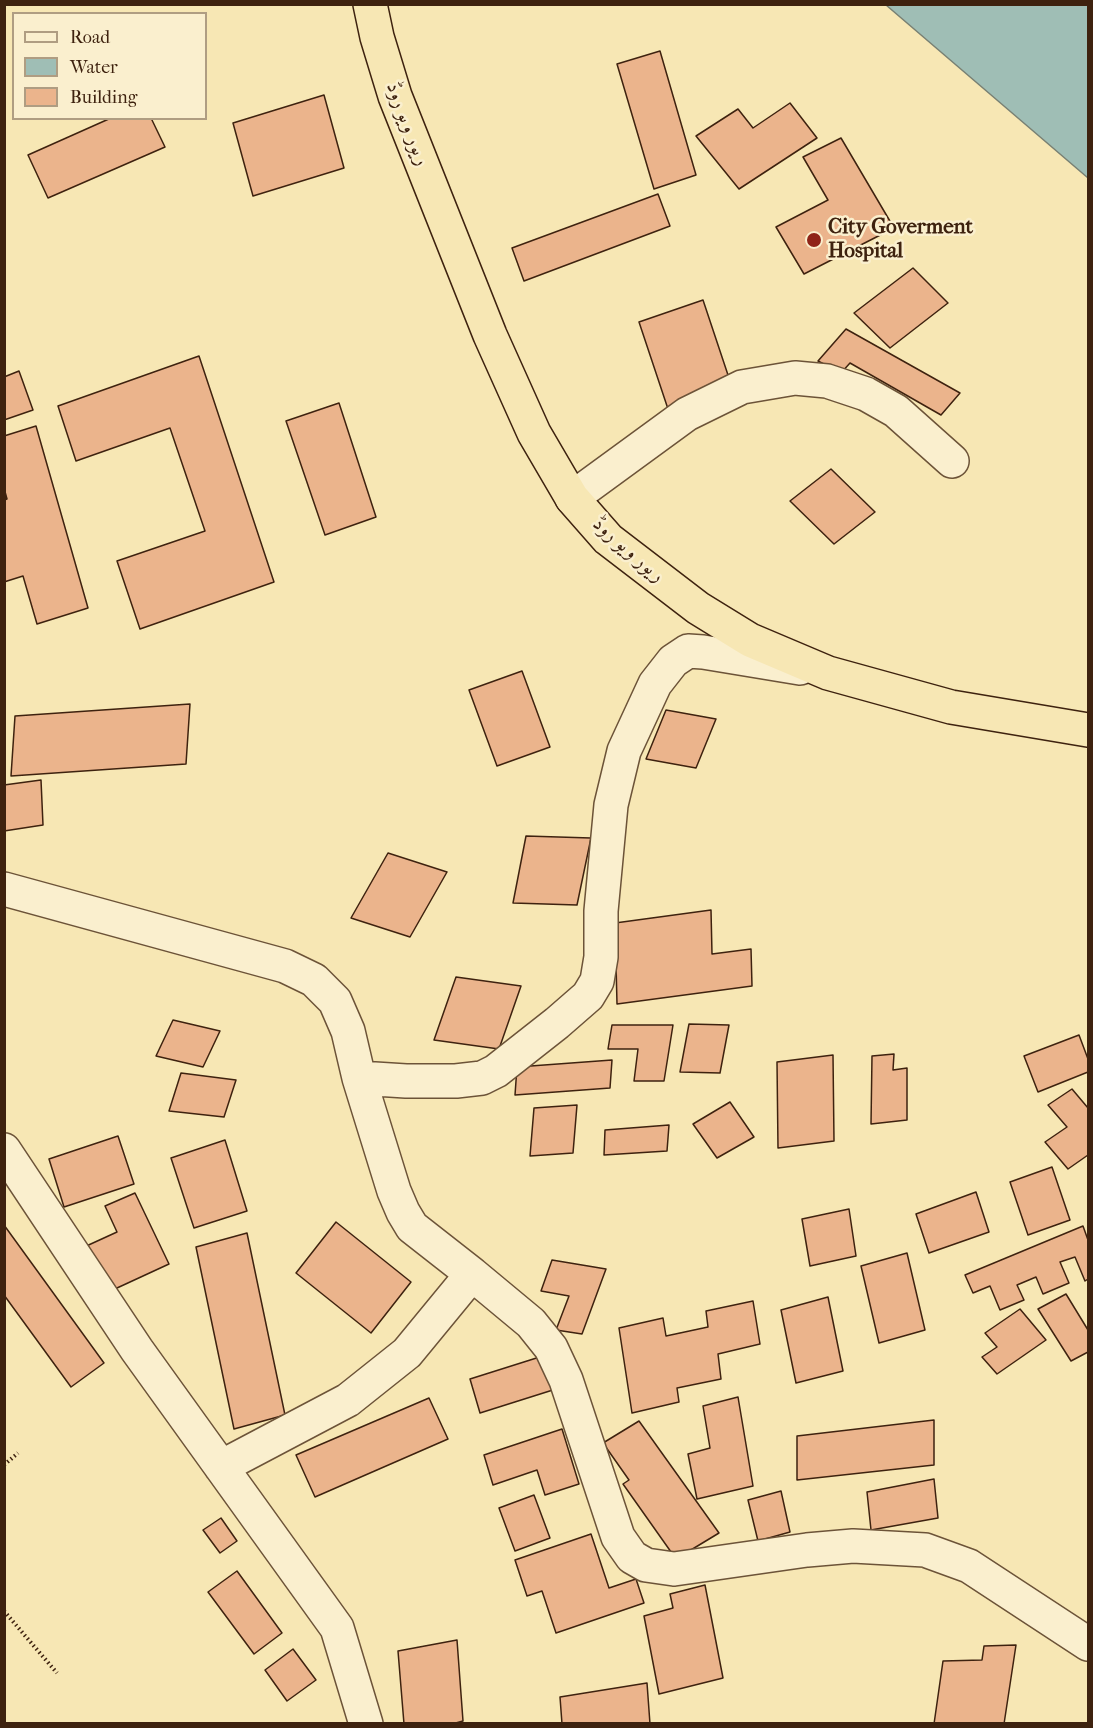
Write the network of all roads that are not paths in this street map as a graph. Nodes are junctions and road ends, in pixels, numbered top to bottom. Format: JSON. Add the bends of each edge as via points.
{"nodes":[{"id":1,"x":370,"y":4,"type":"edge"},
{"id":2,"x":952,"y":461,"type":"dead end"},
{"id":3,"x":572,"y":498,"type":"junction"},
{"id":4,"x":828,"y":673,"type":"junction"},
{"id":5,"x":1089,"y":730,"type":"edge"},
{"id":6,"x":4,"y":889,"type":"edge"},
{"id":7,"x":359,"y":1078,"type":"junction"},
{"id":8,"x":4,"y":1150,"type":"edge"},
{"id":9,"x":472,"y":1274,"type":"junction"},
{"id":10,"x":221,"y":1467,"type":"junction"},
{"id":11,"x":1089,"y":1644,"type":"edge"},
{"id":12,"x":366,"y":1724,"type":"edge"}],
"edges":[{"from":1,"to":3,"type":"highway","name":"ریور ویو روڈ","via":[[395,96],[490,335],[534,433]]},
{"from":2,"to":3,"type":"street","via":[[896,411],[866,394],[827,381],[795,378],[742,387],[687,414]]},
{"from":3,"to":4,"type":"highway","name":"ریور ویو روڈ","via":[[608,539],[698,608],[750,640]]},
{"from":4,"to":5,"type":"highway","name":"ریور ویو روڈ","via":[[951,707]]},
{"from":4,"to":7,"type":"street","via":[[703,652],[688,651],[673,661],[655,684],[624,751],[611,805],[601,957],[597,981],[588,996],[496,1071],[482,1078]]},
{"from":6,"to":7,"type":"street","via":[[285,966],[314,980],[335,1001],[348,1031]]},
{"from":7,"to":9,"type":"street","via":[[403,1212],[412,1227]]},
{"from":8,"to":10,"type":"street","via":[[137,1350]]},
{"from":9,"to":10,"type":"street","via":[[407,1353],[348,1400]]},
{"from":9,"to":11,"type":"street","via":[[531,1323],[551,1347],[566,1380],[618,1536],[632,1557],[646,1565],[674,1569],[842,1547],[925,1550],[969,1566]]},
{"from":10,"to":12,"type":"street","via":[[337,1628]]}]}
